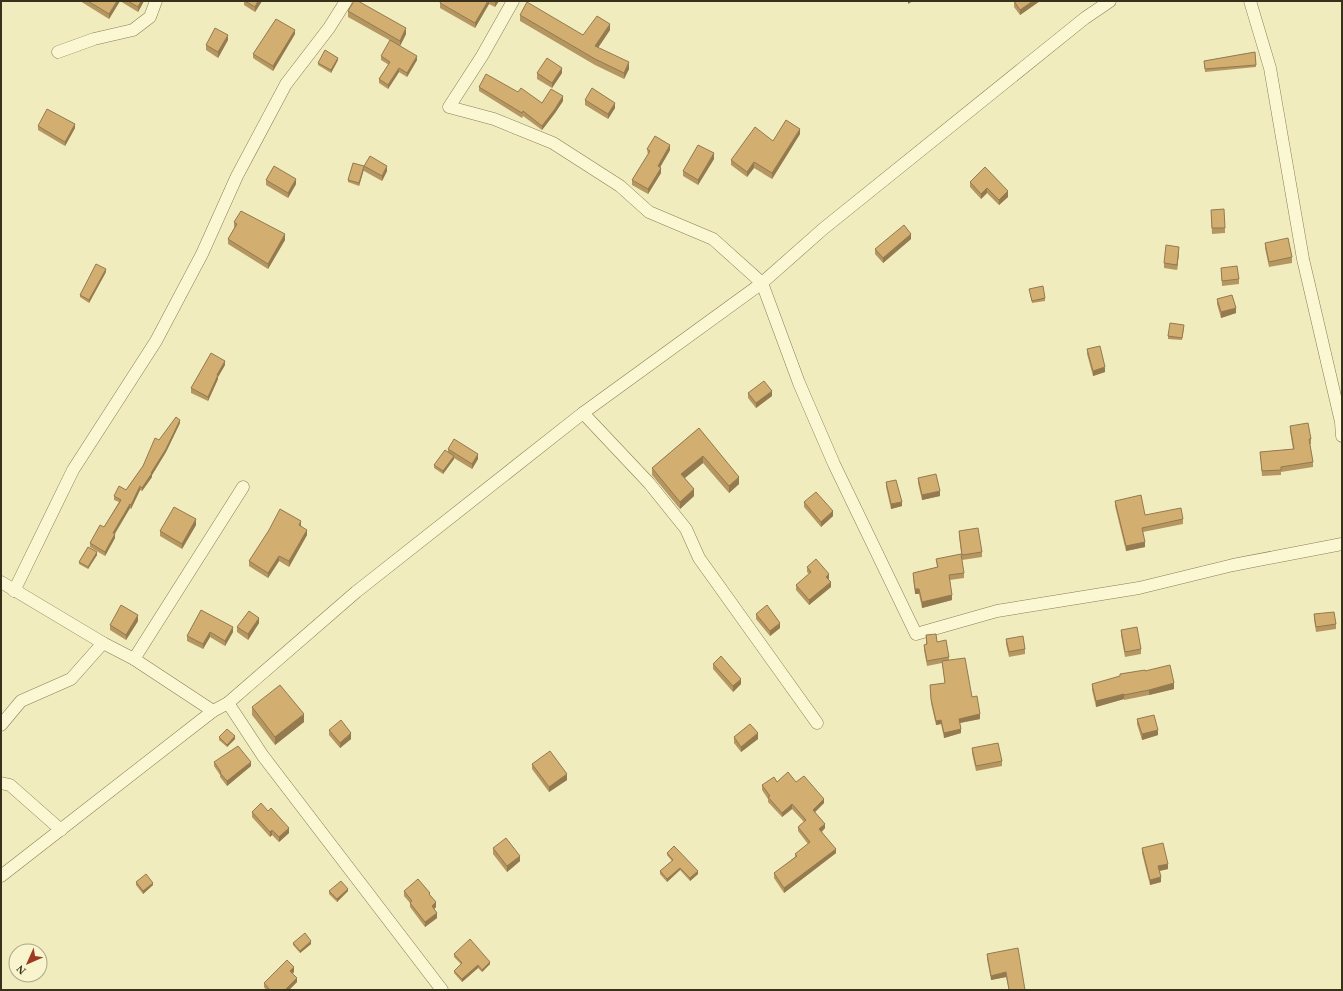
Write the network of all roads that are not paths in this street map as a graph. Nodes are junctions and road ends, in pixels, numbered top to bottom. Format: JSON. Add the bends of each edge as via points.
{"nodes":[{"id":1,"x":156,"y":1,"type":"edge"},
{"id":2,"x":346,"y":1,"type":"edge"},
{"id":3,"x":513,"y":1,"type":"edge"},
{"id":4,"x":1110,"y":1,"type":"edge"},
{"id":5,"x":1250,"y":1,"type":"edge"},
{"id":6,"x":58,"y":52,"type":"dead end"},
{"id":7,"x":762,"y":283,"type":"junction"},
{"id":8,"x":583,"y":413,"type":"junction"},
{"id":9,"x":1342,"y":436,"type":"edge"},
{"id":10,"x":243,"y":487,"type":"dead end"},
{"id":11,"x":1342,"y":544,"type":"edge"},
{"id":12,"x":1,"y":582,"type":"edge"},
{"id":13,"x":14,"y":591,"type":"junction"},
{"id":14,"x":103,"y":643,"type":"junction"},
{"id":15,"x":134,"y":659,"type":"junction"},
{"id":16,"x":228,"y":703,"type":"junction"},
{"id":17,"x":214,"y":711,"type":"junction"},
{"id":18,"x":816,"y":723,"type":"dead end"},
{"id":19,"x":1,"y":725,"type":"edge"},
{"id":20,"x":1,"y":783,"type":"edge"},
{"id":21,"x":61,"y":830,"type":"junction"},
{"id":22,"x":1,"y":876,"type":"edge"},
{"id":23,"x":439,"y":987,"type":"edge"}],
"edges":[{"from":1,"to":6,"type":"street","via":[[150,16],[133,30],[94,39]]},
{"from":2,"to":13,"type":"street","via":[[329,28],[286,84],[156,341],[73,470]]},
{"from":3,"to":7,"type":"street","via":[[449,107],[494,119],[553,143],[620,186],[649,212],[712,239]]},
{"from":4,"to":7,"type":"street","via":[[1085,18],[823,229]]},
{"from":5,"to":9,"type":"street","via":[[1270,68],[1303,259]]},
{"from":7,"to":8,"type":"street"},
{"from":7,"to":11,"type":"street","via":[[834,464],[916,634],[997,611],[1139,588],[1233,564]]},
{"from":8,"to":16,"type":"street","via":[[356,592]]},
{"from":8,"to":18,"type":"street","via":[[649,483],[686,529],[699,558]]},
{"from":10,"to":15,"type":"street"},
{"from":12,"to":13,"type":"street"},
{"from":13,"to":14,"type":"street"},
{"from":14,"to":15,"type":"street"},
{"from":14,"to":19,"type":"street","via":[[71,680],[20,701]]},
{"from":15,"to":17,"type":"street"},
{"from":16,"to":17,"type":"street"},
{"from":16,"to":23,"type":"street","via":[[263,756]]},
{"from":17,"to":21,"type":"street"},
{"from":20,"to":21,"type":"street","via":[[10,785]]},
{"from":21,"to":22,"type":"street"}]}
